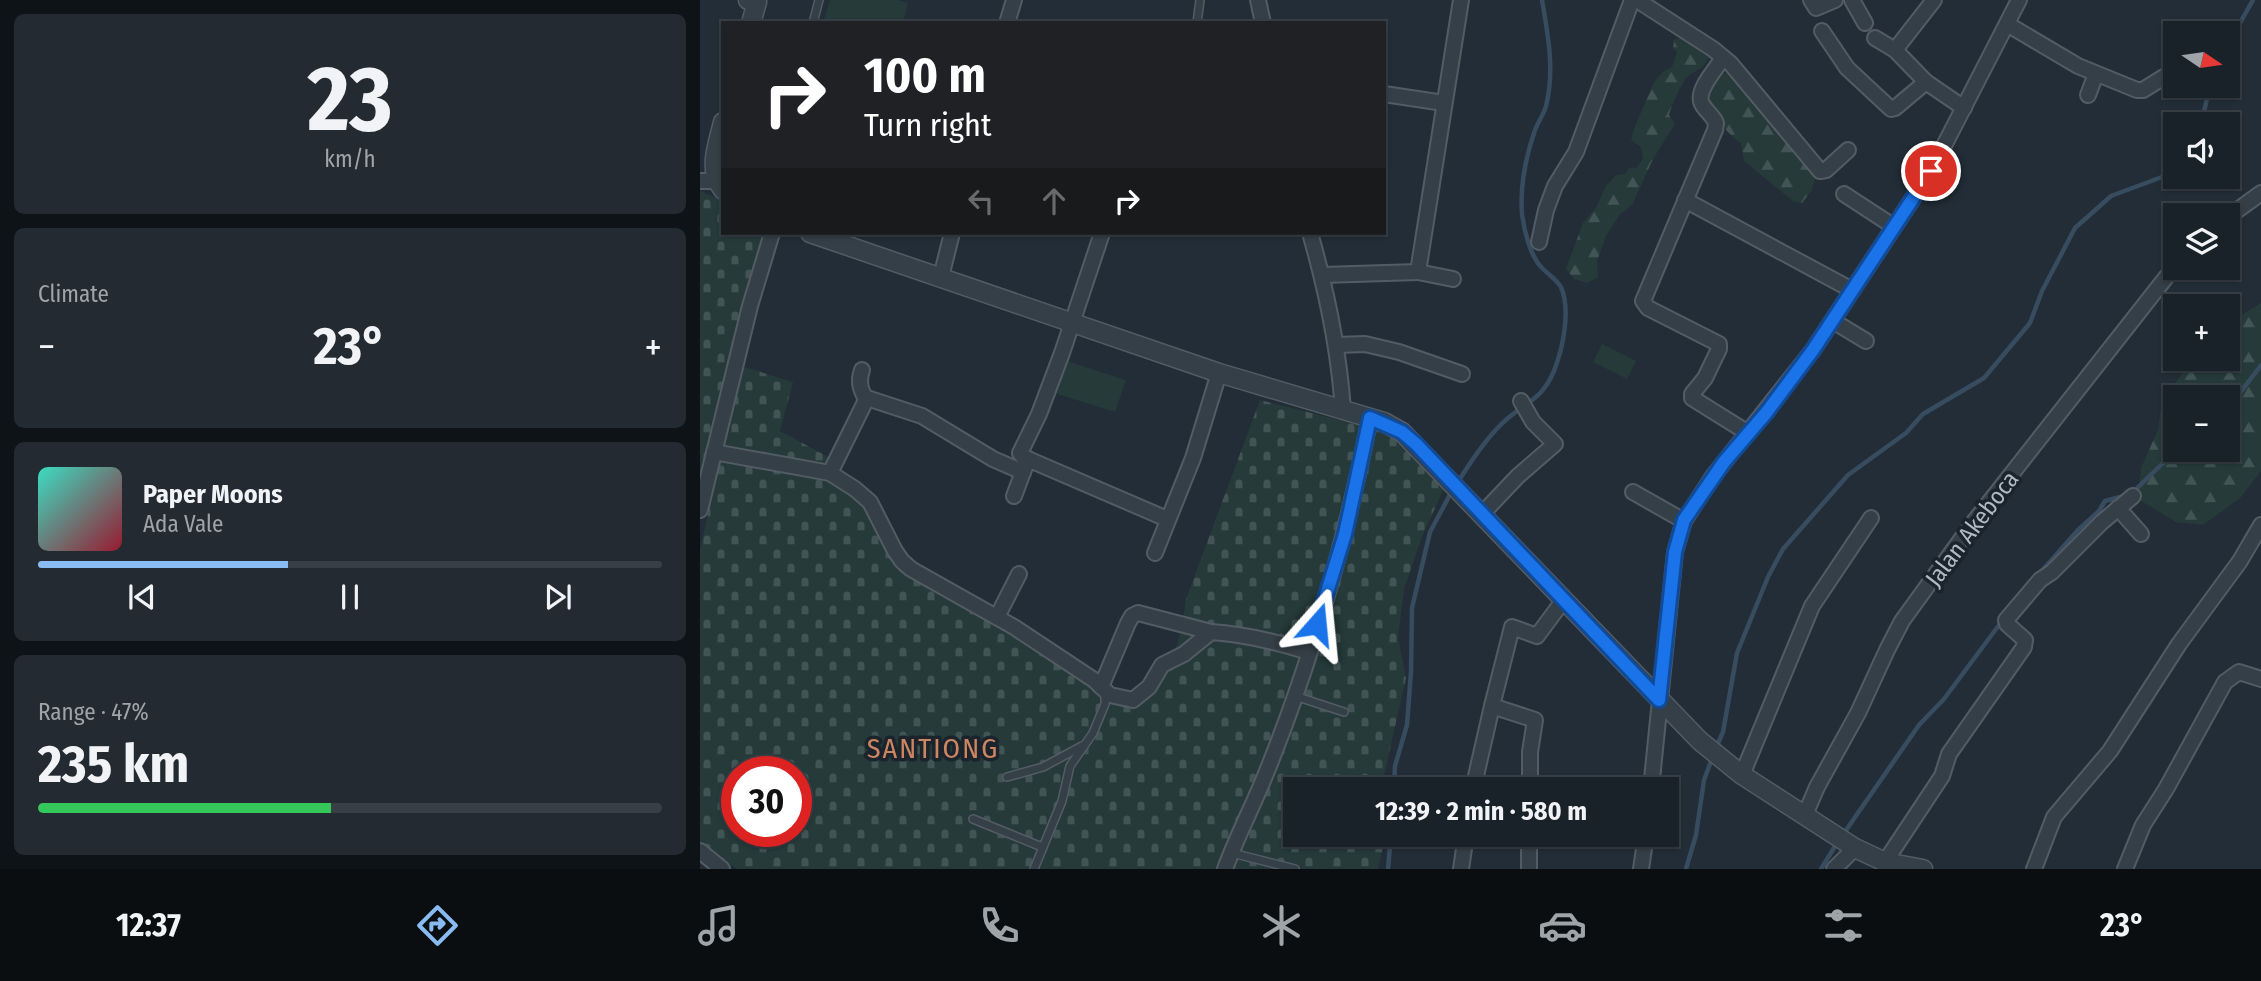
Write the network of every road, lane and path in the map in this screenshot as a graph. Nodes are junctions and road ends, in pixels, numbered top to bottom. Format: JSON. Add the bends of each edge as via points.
{"nodes":[{"id":1,"x":819,"y":0,"type":"edge"},
{"id":2,"x":1014,"y":0,"type":"edge"},
{"id":3,"x":1200,"y":0,"type":"edge"},
{"id":4,"x":1258,"y":0,"type":"edge"},
{"id":5,"x":1461,"y":0,"type":"edge"},
{"id":6,"x":1635,"y":0,"type":"edge"},
{"id":7,"x":1811,"y":0,"type":"edge"},
{"id":8,"x":1835,"y":0,"type":"edge"},
{"id":9,"x":1853,"y":0,"type":"edge"},
{"id":10,"x":1934,"y":0,"type":"edge"},
{"id":11,"x":2019,"y":0,"type":"edge"},
{"id":12,"x":754,"y":1,"type":"edge"},
{"id":13,"x":751,"y":21,"type":"edge"},
{"id":14,"x":814,"y":21,"type":"edge"},
{"id":15,"x":1008,"y":21,"type":"edge"},
{"id":16,"x":1197,"y":21,"type":"edge"},
{"id":17,"x":1263,"y":21,"type":"edge"},
{"id":18,"x":1865,"y":23,"type":"dead end"},
{"id":19,"x":2007,"y":24,"type":"junction"},
{"id":20,"x":1822,"y":31,"type":"dead end"},
{"id":21,"x":1875,"y":38,"type":"dead end"},
{"id":22,"x":1895,"y":50,"type":"junction"},
{"id":23,"x":1723,"y":58,"type":"junction"},
{"id":24,"x":2095,"y":74,"type":"junction"},
{"id":25,"x":2163,"y":78,"type":"edge"},
{"id":26,"x":1926,"y":82,"type":"junction"},
{"id":27,"x":1386,"y":93,"type":"edge"},
{"id":28,"x":2088,"y":95,"type":"dead end"},
{"id":29,"x":1444,"y":103,"type":"junction"},
{"id":30,"x":1964,"y":108,"type":"junction"},
{"id":31,"x":721,"y":132,"type":"edge"},
{"id":32,"x":1848,"y":150,"type":"dead end"},
{"id":33,"x":713,"y":184,"type":"edge"},
{"id":34,"x":2261,"y":193,"type":"edge"},
{"id":35,"x":1844,"y":194,"type":"dead end"},
{"id":36,"x":1685,"y":200,"type":"junction"},
{"id":37,"x":2240,"y":208,"type":"edge"},
{"id":38,"x":1893,"y":226,"type":"junction"},
{"id":39,"x":771,"y":235,"type":"edge"},
{"id":40,"x":822,"y":235,"type":"edge"},
{"id":41,"x":952,"y":235,"type":"edge"},
{"id":42,"x":1101,"y":235,"type":"edge"},
{"id":43,"x":1311,"y":235,"type":"edge"},
{"id":44,"x":1539,"y":242,"type":"dead end"},
{"id":45,"x":1418,"y":272,"type":"junction"},
{"id":46,"x":1322,"y":275,"type":"junction"},
{"id":47,"x":942,"y":277,"type":"junction"},
{"id":48,"x":1453,"y":279,"type":"dead end"},
{"id":49,"x":2164,"y":280,"type":"edge"},
{"id":50,"x":1852,"y":290,"type":"junction"},
{"id":51,"x":1833,"y":321,"type":"junction"},
{"id":52,"x":1074,"y":322,"type":"junction"},
{"id":53,"x":1866,"y":341,"type":"dead end"},
{"id":54,"x":1337,"y":345,"type":"junction"},
{"id":55,"x":862,"y":370,"type":"dead end"},
{"id":56,"x":1219,"y":373,"type":"junction"},
{"id":57,"x":1462,"y":374,"type":"dead end"},
{"id":58,"x":866,"y":399,"type":"junction"},
{"id":59,"x":1521,"y":401,"type":"dead end"},
{"id":60,"x":1343,"y":411,"type":"junction"},
{"id":61,"x":1370,"y":418,"type":"junction"},
{"id":62,"x":1748,"y":433,"type":"junction"},
{"id":63,"x":713,"y":452,"type":"junction"},
{"id":64,"x":1025,"y":466,"type":"junction"},
{"id":65,"x":830,"y":472,"type":"junction"},
{"id":66,"x":1633,"y":492,"type":"dead end"},
{"id":67,"x":1014,"y":496,"type":"dead end"},
{"id":68,"x":2133,"y":496,"type":"dead end"},
{"id":69,"x":2118,"y":508,"type":"junction"},
{"id":70,"x":700,"y":510,"type":"edge"},
{"id":71,"x":1481,"y":515,"type":"junction"},
{"id":72,"x":1871,"y":518,"type":"dead end"},
{"id":73,"x":1167,"y":519,"type":"junction"},
{"id":74,"x":1684,"y":520,"type":"junction"},
{"id":75,"x":2261,"y":525,"type":"edge"},
{"id":76,"x":2141,"y":534,"type":"dead end"},
{"id":77,"x":1155,"y":553,"type":"dead end"},
{"id":78,"x":1019,"y":574,"type":"dead end"},
{"id":79,"x":1563,"y":601,"type":"junction"},
{"id":80,"x":997,"y":617,"type":"junction"},
{"id":81,"x":1211,"y":632,"type":"junction"},
{"id":82,"x":1309,"y":652,"type":"junction"},
{"id":83,"x":2261,"y":679,"type":"edge"},
{"id":84,"x":1103,"y":689,"type":"junction"},
{"id":85,"x":1294,"y":696,"type":"junction"},
{"id":86,"x":1659,"y":700,"type":"junction"},
{"id":87,"x":1492,"y":706,"type":"junction"},
{"id":88,"x":1344,"y":712,"type":"dead end"},
{"id":89,"x":1085,"y":744,"type":"junction"},
{"id":90,"x":1735,"y":770,"type":"junction"},
{"id":91,"x":1007,"y":777,"type":"dead end"},
{"id":92,"x":1476,"y":777,"type":"edge"},
{"id":93,"x":1530,"y":777,"type":"edge"},
{"id":94,"x":1652,"y":777,"type":"edge"},
{"id":95,"x":1805,"y":815,"type":"junction"},
{"id":96,"x":973,"y":819,"type":"dead end"},
{"id":97,"x":1844,"y":842,"type":"junction"},
{"id":98,"x":1042,"y":847,"type":"junction"},
{"id":99,"x":1464,"y":847,"type":"edge"},
{"id":100,"x":1529,"y":847,"type":"edge"},
{"id":101,"x":1644,"y":847,"type":"edge"},
{"id":102,"x":700,"y":851,"type":"edge"},
{"id":103,"x":1231,"y":853,"type":"junction"},
{"id":104,"x":1885,"y":862,"type":"junction"},
{"id":105,"x":722,"y":869,"type":"edge"},
{"id":106,"x":1034,"y":869,"type":"edge"},
{"id":107,"x":1225,"y":869,"type":"edge"},
{"id":108,"x":1295,"y":869,"type":"edge"},
{"id":109,"x":1461,"y":869,"type":"edge"},
{"id":110,"x":1529,"y":869,"type":"edge"},
{"id":111,"x":1641,"y":869,"type":"edge"},
{"id":112,"x":1834,"y":869,"type":"edge"},
{"id":113,"x":1923,"y":869,"type":"edge"},
{"id":114,"x":2034,"y":869,"type":"edge"},
{"id":115,"x":2125,"y":869,"type":"edge"}],
"edges":[{"from":1,"to":14,"type":"lane"},
{"from":2,"to":15,"type":"street"},
{"from":3,"to":16,"type":"lane"},
{"from":4,"to":17,"type":"street"},
{"from":5,"to":29,"type":"street"},
{"from":6,"to":23,"type":"street"},
{"from":6,"to":44,"type":"street","via":[[1576,152],[1550,198]]},
{"from":7,"to":8,"type":"street","via":[[1816,8]]},
{"from":9,"to":18,"type":"street"},
{"from":10,"to":22,"type":"street"},
{"from":11,"to":19,"type":"street"},
{"from":12,"to":13,"type":"street"},
{"from":19,"to":24,"type":"street"},
{"from":19,"to":30,"type":"street"},
{"from":20,"to":26,"type":"street","via":[[1847,68],[1891,109]]},
{"from":21,"to":22,"type":"street"},
{"from":22,"to":26,"type":"street"},
{"from":23,"to":32,"type":"street","via":[[1820,171]]},
{"from":23,"to":36,"type":"street","via":[[1700,98],[1716,123]]},
{"from":24,"to":25,"type":"street","via":[[2143,90]]},
{"from":24,"to":28,"type":"street"},
{"from":26,"to":30,"type":"street"},
{"from":27,"to":29,"type":"street"},
{"from":29,"to":45,"type":"street"},
{"from":30,"to":38,"type":"street","via":[[1931,171]]},
{"from":31,"to":33,"type":"street"},
{"from":34,"to":37,"type":"street"},
{"from":35,"to":38,"type":"street"},
{"from":36,"to":50,"type":"street"},
{"from":36,"to":62,"type":"street","via":[[1643,305],[1718,342],[1719,349],[1692,398]]},
{"from":38,"to":50,"type":"street"},
{"from":39,"to":63,"type":"street"},
{"from":40,"to":47,"type":"street"},
{"from":41,"to":47,"type":"street"},
{"from":42,"to":52,"type":"street"},
{"from":43,"to":46,"type":"street"},
{"from":45,"to":46,"type":"street"},
{"from":45,"to":48,"type":"street"},
{"from":46,"to":54,"type":"street"},
{"from":47,"to":52,"type":"street"},
{"from":49,"to":95,"type":"street","name":"Jalan Akeboca","via":[[1902,621]]},
{"from":50,"to":51,"type":"street"},
{"from":51,"to":53,"type":"street"},
{"from":51,"to":62,"type":"street"},
{"from":52,"to":56,"type":"street"},
{"from":52,"to":64,"type":"street","via":[[1039,414],[1021,447]]},
{"from":54,"to":57,"type":"street","via":[[1376,346]]},
{"from":54,"to":60,"type":"street"},
{"from":55,"to":58,"type":"street","via":[[860,388]]},
{"from":56,"to":60,"type":"street"},
{"from":56,"to":73,"type":"street","via":[[1194,458]]},
{"from":58,"to":64,"type":"street","via":[[922,416],[992,459]]},
{"from":58,"to":65,"type":"street"},
{"from":59,"to":71,"type":"street","via":[[1555,444]]},
{"from":60,"to":61,"type":"street"},
{"from":61,"to":71,"type":"street","via":[[1402,432]]},
{"from":61,"to":82,"type":"street","via":[[1345,534]]},
{"from":62,"to":74,"type":"street"},
{"from":63,"to":65,"type":"street"},
{"from":63,"to":70,"type":"street"},
{"from":64,"to":67,"type":"street"},
{"from":64,"to":73,"type":"street"},
{"from":65,"to":80,"type":"street","via":[[870,502],[902,561]]},
{"from":66,"to":74,"type":"street"},
{"from":68,"to":69,"type":"street"},
{"from":69,"to":76,"type":"street"},
{"from":69,"to":104,"type":"street","via":[[2040,580],[2006,620],[2025,640],[2024,647],[1949,754],[1942,776]]},
{"from":71,"to":79,"type":"street"},
{"from":72,"to":90,"type":"street","via":[[1812,606]]},
{"from":73,"to":77,"type":"street"},
{"from":74,"to":86,"type":"street","via":[[1675,552]]},
{"from":75,"to":114,"type":"street","via":[[2110,751],[2058,811]]},
{"from":78,"to":80,"type":"street"},
{"from":79,"to":86,"type":"street"},
{"from":79,"to":87,"type":"street","via":[[1537,636],[1512,627]]},
{"from":80,"to":84,"type":"street"},
{"from":81,"to":82,"type":"street"},
{"from":81,"to":84,"type":"street","via":[[1162,665],[1149,687],[1133,700]]},
{"from":81,"to":84,"type":"street","via":[[1134,614]]},
{"from":82,"to":85,"type":"street"},
{"from":83,"to":115,"type":"street","via":[[2239,672],[2225,682],[2143,825]]},
{"from":84,"to":89,"type":"lane","via":[[1105,704]]},
{"from":85,"to":88,"type":"lane"},
{"from":85,"to":103,"type":"street","via":[[1267,773]]},
{"from":86,"to":90,"type":"street"},
{"from":86,"to":94,"type":"street"},
{"from":87,"to":92,"type":"street"},
{"from":87,"to":93,"type":"street","via":[[1535,720]]},
{"from":89,"to":91,"type":"lane","via":[[1043,767]]},
{"from":89,"to":98,"type":"lane","via":[[1070,766],[1062,801]]},
{"from":90,"to":95,"type":"street"},
{"from":95,"to":97,"type":"street"},
{"from":96,"to":98,"type":"lane"},
{"from":97,"to":104,"type":"street"},
{"from":97,"to":112,"type":"street"},
{"from":98,"to":106,"type":"lane"},
{"from":99,"to":109,"type":"street"},
{"from":100,"to":110,"type":"street"},
{"from":101,"to":111,"type":"street"},
{"from":102,"to":105,"type":"street"},
{"from":103,"to":107,"type":"street"},
{"from":103,"to":108,"type":"lane"},
{"from":104,"to":113,"type":"street"}]}
